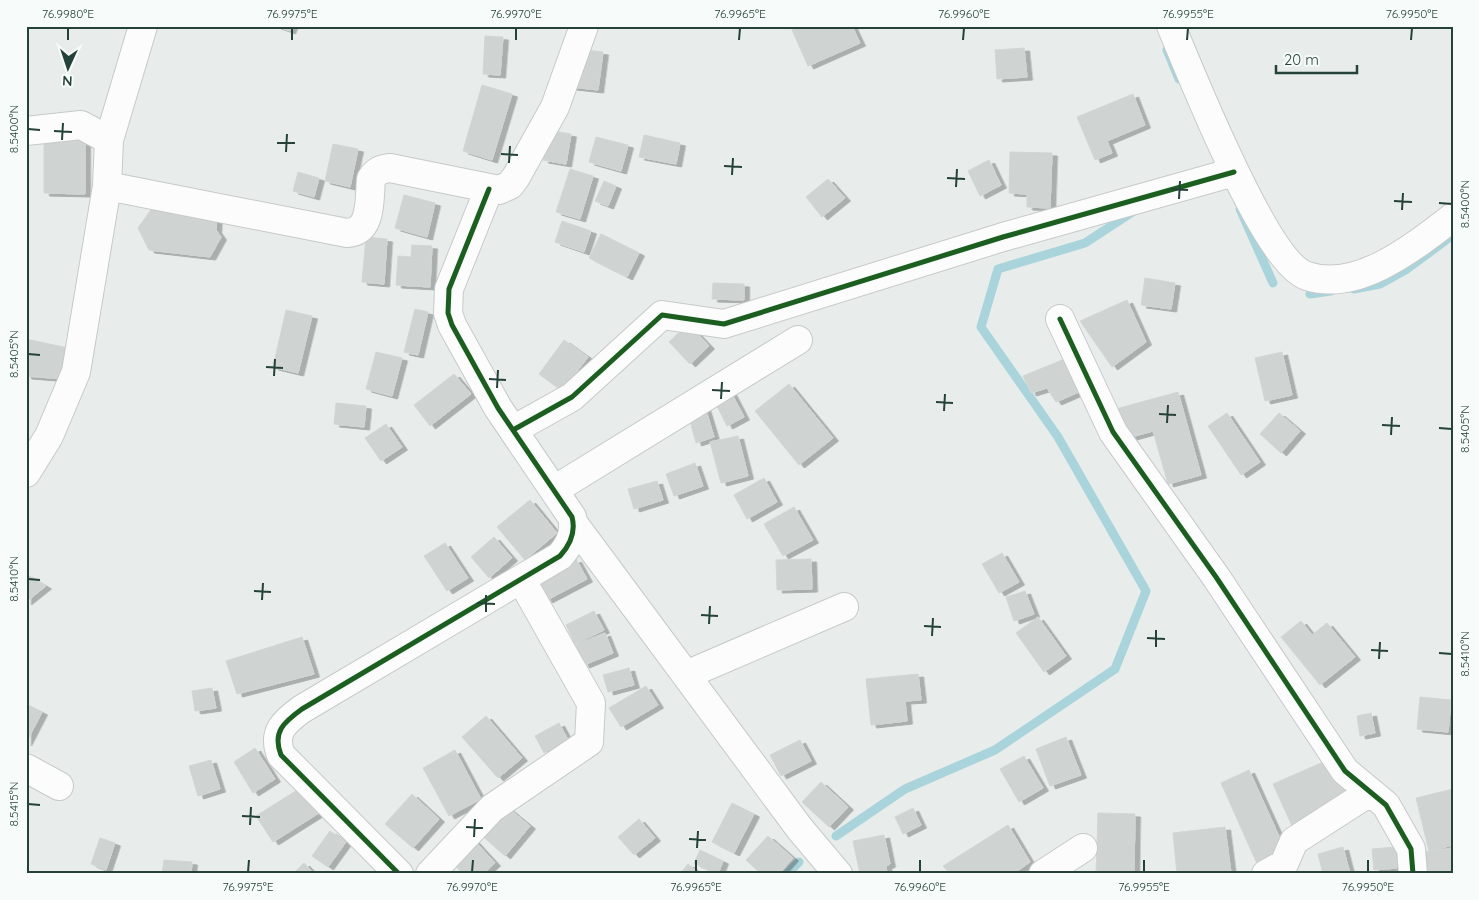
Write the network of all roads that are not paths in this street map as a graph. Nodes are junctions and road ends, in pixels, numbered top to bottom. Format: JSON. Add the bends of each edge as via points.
{"nodes":[{"id":1,"x":143,"y":26,"type":"edge"},
{"id":2,"x":584,"y":26,"type":"edge"},
{"id":3,"x":1171,"y":26,"type":"edge"},
{"id":4,"x":26,"y":131,"type":"edge"},
{"id":5,"x":109,"y":140,"type":"junction"},
{"id":6,"x":1225,"y":173,"type":"junction"},
{"id":7,"x":107,"y":186,"type":"junction"},
{"id":8,"x":489,"y":189,"type":"junction"},
{"id":9,"x":1453,"y":217,"type":"edge"},
{"id":10,"x":1060,"y":320,"type":"dead end"},
{"id":11,"x":798,"y":340,"type":"dead end"},
{"id":12,"x":512,"y":430,"type":"junction"},
{"id":13,"x":26,"y":473,"type":"edge"},
{"id":14,"x":554,"y":490,"type":"junction"},
{"id":15,"x":574,"y":524,"type":"junction"},
{"id":16,"x":521,"y":579,"type":"junction"},
{"id":17,"x":844,"y":607,"type":"dead end"},
{"id":18,"x":686,"y":675,"type":"junction"},
{"id":19,"x":26,"y":768,"type":"edge"},
{"id":20,"x":60,"y":786,"type":"dead end"},
{"id":21,"x":1370,"y":792,"type":"junction"},
{"id":22,"x":1294,"y":841,"type":"junction"},
{"id":23,"x":1083,"y":848,"type":"dead end"},
{"id":24,"x":399,"y":874,"type":"edge"},
{"id":25,"x":430,"y":874,"type":"edge"},
{"id":26,"x":838,"y":874,"type":"edge"},
{"id":27,"x":1043,"y":874,"type":"edge"},
{"id":28,"x":1266,"y":874,"type":"edge"},
{"id":29,"x":1295,"y":874,"type":"edge"},
{"id":30,"x":1413,"y":874,"type":"edge"}],
"edges":[{"from":1,"to":5,"type":"street"},
{"from":2,"to":8,"type":"street","via":[[554,107],[516,177],[506,188]]},
{"from":3,"to":6,"type":"street"},
{"from":4,"to":5,"type":"street","via":[[81,125]]},
{"from":5,"to":7,"type":"street"},
{"from":6,"to":9,"type":"street","via":[[1282,256],[1300,273],[1316,278],[1346,278],[1390,262]]},
{"from":6,"to":12,"type":"street","via":[[1003,237],[724,324],[662,315],[572,397]]},
{"from":7,"to":8,"type":"street","via":[[347,233],[360,229],[367,219],[371,179],[383,169]]},
{"from":7,"to":13,"type":"street","via":[[76,372],[49,436]]},
{"from":8,"to":12,"type":"street","via":[[449,289],[448,314],[488,392]]},
{"from":10,"to":21,"type":"street","via":[[1114,432],[1216,577],[1345,771]]},
{"from":11,"to":14,"type":"street"},
{"from":12,"to":14,"type":"street"},
{"from":14,"to":15,"type":"street"},
{"from":15,"to":16,"type":"street","via":[[567,547],[560,556]]},
{"from":15,"to":18,"type":"street"},
{"from":16,"to":24,"type":"street","via":[[302,709],[283,723],[278,732],[277,746],[281,755]]},
{"from":16,"to":25,"type":"street","via":[[591,703],[589,742],[492,808]]},
{"from":17,"to":18,"type":"street"},
{"from":18,"to":26,"type":"street","via":[[800,829]]},
{"from":19,"to":20,"type":"street"},
{"from":21,"to":22,"type":"street"},
{"from":21,"to":30,"type":"street","via":[[1386,805],[1411,849]]},
{"from":22,"to":28,"type":"street","via":[[1284,864]]},
{"from":22,"to":29,"type":"street"},
{"from":23,"to":27,"type":"street"}]}
